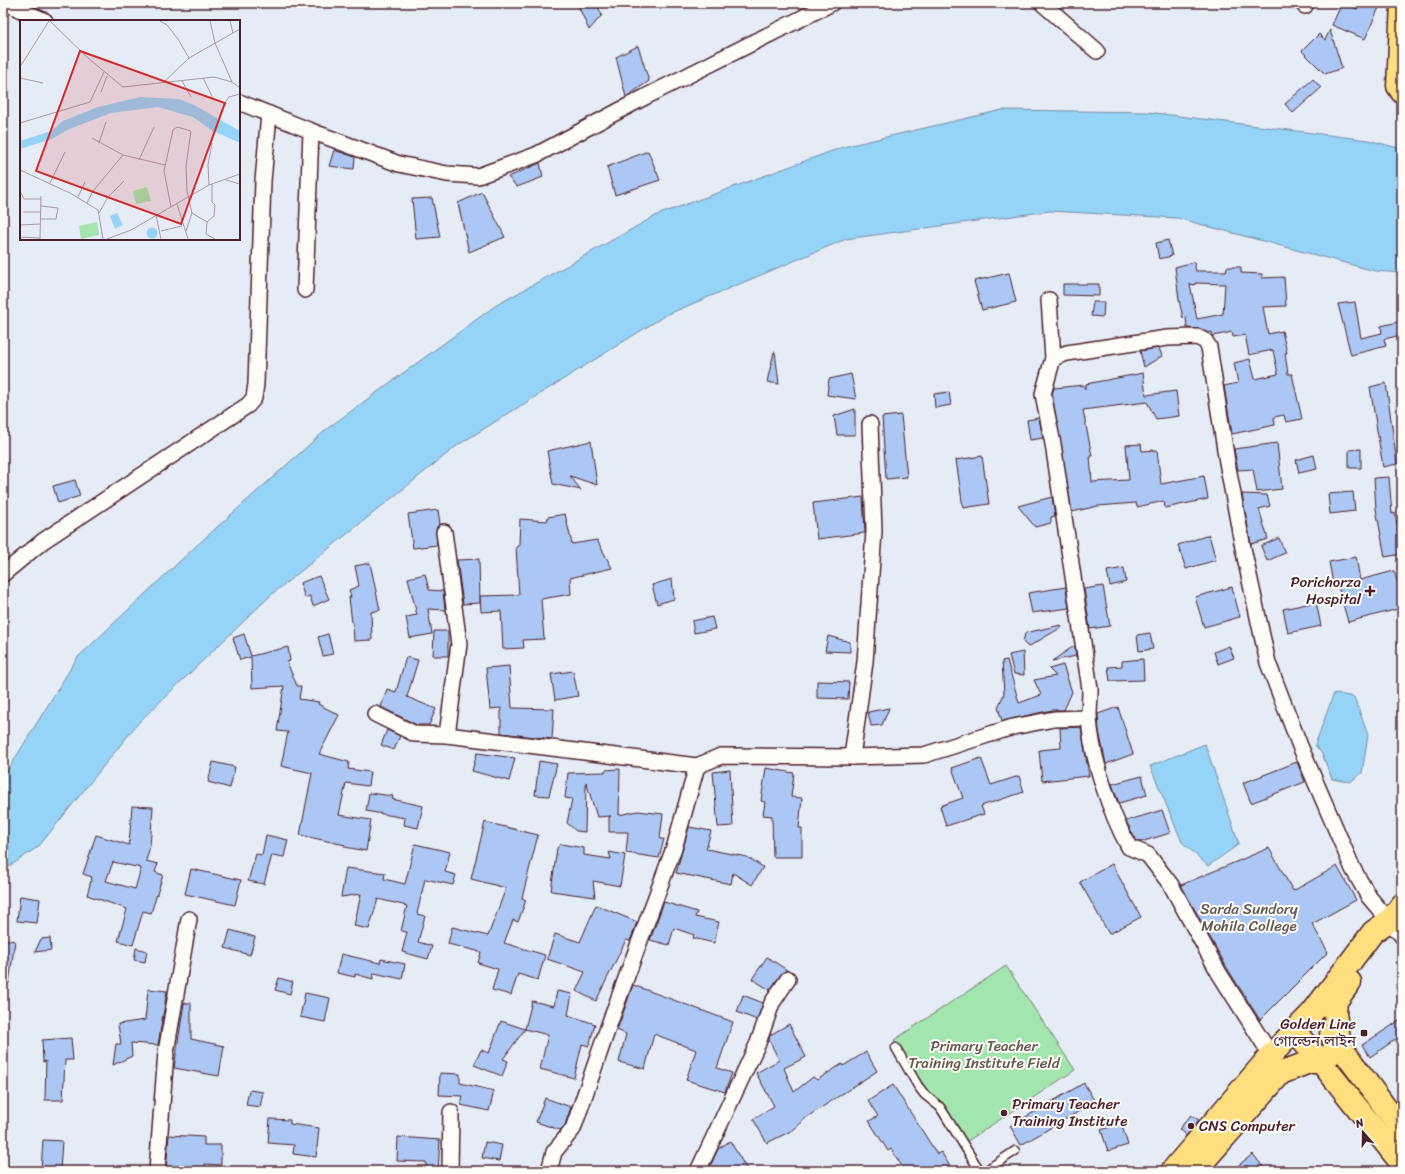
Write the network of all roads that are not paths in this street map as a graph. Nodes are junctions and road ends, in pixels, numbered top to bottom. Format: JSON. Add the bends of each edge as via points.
{"nodes":[{"id":1,"x":6,"y":3,"type":"edge"},
{"id":2,"x":1042,"y":3,"type":"edge"},
{"id":3,"x":1402,"y":3,"type":"edge"},
{"id":4,"x":826,"y":4,"type":"edge"},
{"id":5,"x":43,"y":20,"type":"edge"},
{"id":6,"x":1097,"y":51,"type":"dead end"},
{"id":7,"x":1402,"y":92,"type":"edge"},
{"id":8,"x":240,"y":102,"type":"edge"},
{"id":9,"x":269,"y":114,"type":"junction"},
{"id":10,"x":311,"y":132,"type":"junction"},
{"id":11,"x":305,"y":290,"type":"dead end"},
{"id":12,"x":1049,"y":300,"type":"dead end"},
{"id":13,"x":1053,"y":358,"type":"junction"},
{"id":14,"x":870,"y":424,"type":"dead end"},
{"id":15,"x":444,"y":532,"type":"dead end"},
{"id":16,"x":3,"y":574,"type":"edge"},
{"id":17,"x":375,"y":714,"type":"dead end"},
{"id":18,"x":1089,"y":718,"type":"junction"},
{"id":19,"x":447,"y":735,"type":"junction"},
{"id":20,"x":852,"y":757,"type":"junction"},
{"id":21,"x":697,"y":766,"type":"junction"},
{"id":22,"x":189,"y":919,"type":"dead end"},
{"id":23,"x":1398,"y":920,"type":"edge"},
{"id":24,"x":788,"y":979,"type":"dead end"},
{"id":25,"x":1312,"y":1013,"type":"junction"},
{"id":26,"x":1294,"y":1031,"type":"junction"},
{"id":27,"x":1338,"y":1045,"type":"junction"},
{"id":28,"x":896,"y":1048,"type":"dead end"},
{"id":29,"x":1270,"y":1055,"type":"junction"},
{"id":30,"x":1321,"y":1062,"type":"junction"},
{"id":31,"x":451,"y":1112,"type":"dead end"},
{"id":32,"x":1402,"y":1130,"type":"edge"},
{"id":33,"x":1015,"y":1150,"type":"dead end"},
{"id":34,"x":1400,"y":1157,"type":"edge"},
{"id":35,"x":157,"y":1171,"type":"edge"},
{"id":36,"x":450,"y":1171,"type":"edge"},
{"id":37,"x":549,"y":1171,"type":"edge"},
{"id":38,"x":698,"y":1171,"type":"edge"},
{"id":39,"x":980,"y":1171,"type":"edge"},
{"id":40,"x":985,"y":1171,"type":"edge"},
{"id":41,"x":1172,"y":1171,"type":"edge"},
{"id":42,"x":1195,"y":1171,"type":"edge"}],
"edges":[{"from":1,"to":5,"type":"street"},
{"from":2,"to":6,"type":"street"},
{"from":3,"to":7,"type":"highway","via":[[1398,86]]},
{"from":4,"to":10,"type":"street","via":[[536,155],[478,176],[447,174],[399,164]]},
{"from":8,"to":9,"type":"street"},
{"from":9,"to":10,"type":"street"},
{"from":9,"to":16,"type":"street","via":[[254,398],[248,405],[43,541]]},
{"from":10,"to":11,"type":"street"},
{"from":12,"to":13,"type":"street"},
{"from":13,"to":18,"type":"street","via":[[1043,394],[1053,444],[1090,689]]},
{"from":13,"to":23,"type":"street","via":[[1067,353],[1167,338],[1197,337],[1209,346],[1230,478],[1268,663],[1300,746],[1353,869],[1369,897]]},
{"from":14,"to":20,"type":"street","via":[[874,531],[865,662]]},
{"from":15,"to":19,"type":"street","via":[[459,644]]},
{"from":17,"to":19,"type":"street","via":[[416,734]]},
{"from":18,"to":20,"type":"street","via":[[1054,719],[1013,727],[924,755]]},
{"from":18,"to":29,"type":"street","via":[[1109,800],[1128,847],[1148,855],[1171,885],[1219,973]]},
{"from":19,"to":21,"type":"street"},
{"from":20,"to":21,"type":"street","via":[[721,756]]},
{"from":21,"to":37,"type":"street","via":[[675,846],[573,1129],[554,1152]]},
{"from":22,"to":35,"type":"street","via":[[166,1052]]},
{"from":23,"to":25,"type":"highway","via":[[1374,932]]},
{"from":23,"to":27,"type":"highway","via":[[1336,1001]]},
{"from":24,"to":38,"type":"street","via":[[772,1003],[758,1043]]},
{"from":25,"to":26,"type":"highway"},
{"from":25,"to":27,"type":"highway","via":[[1323,1020]]},
{"from":26,"to":29,"type":"highway"},
{"from":26,"to":30,"type":"highway"},
{"from":27,"to":30,"type":"highway"},
{"from":27,"to":32,"type":"highway"},
{"from":28,"to":39,"type":"lane","via":[[918,1086],[940,1107]]},
{"from":29,"to":41,"type":"highway"},
{"from":30,"to":34,"type":"highway"},
{"from":30,"to":42,"type":"highway","via":[[1309,1062],[1281,1073]]},
{"from":31,"to":36,"type":"street"},
{"from":33,"to":40,"type":"lane"}]}
